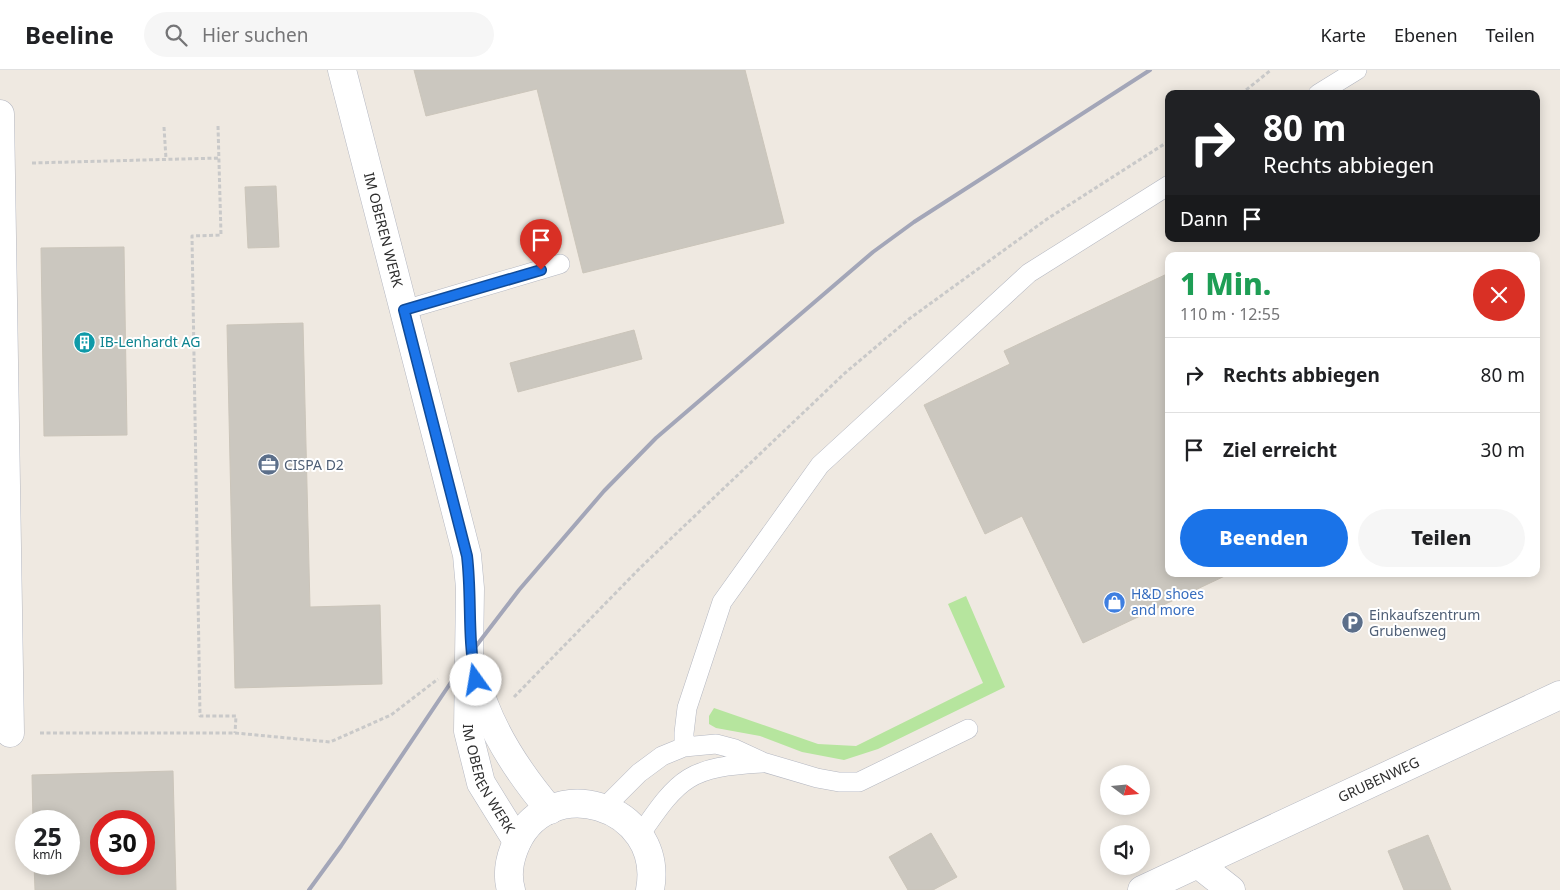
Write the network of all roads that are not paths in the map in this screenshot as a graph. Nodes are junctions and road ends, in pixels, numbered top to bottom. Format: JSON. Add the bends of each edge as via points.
{"nodes":[{"id":1,"x":342,"y":70,"type":"edge"},
{"id":2,"x":1357,"y":70,"type":"edge"},
{"id":3,"x":1324,"y":90,"type":"edge"},
{"id":4,"x":0,"y":127,"type":"edge"},
{"id":5,"x":1165,"y":188,"type":"edge"},
{"id":6,"x":560,"y":264,"type":"dead end"},
{"id":7,"x":404,"y":310,"type":"junction"},
{"id":8,"x":4,"y":647,"type":"edge"},
{"id":9,"x":470,"y":654,"type":"junction"},
{"id":10,"x":1560,"y":695,"type":"edge"},
{"id":11,"x":968,"y":729,"type":"dead end"},
{"id":12,"x":10,"y":733,"type":"road end"},
{"id":13,"x":684,"y":747,"type":"junction"},
{"id":14,"x":763,"y":762,"type":"junction"},
{"id":15,"x":605,"y":807,"type":"junction"},
{"id":16,"x":550,"y":810,"type":"junction"},
{"id":17,"x":640,"y":834,"type":"junction"},
{"id":18,"x":517,"y":841,"type":"junction"},
{"id":19,"x":1198,"y":864,"type":"junction"},
{"id":20,"x":652,"y":889,"type":"edge"},
{"id":21,"x":511,"y":890,"type":"edge"},
{"id":22,"x":1142,"y":890,"type":"edge"},
{"id":23,"x":1231,"y":890,"type":"edge"}],
"edges":[{"from":1,"to":7,"type":"street","name":"IM OBEREN WERK"},
{"from":2,"to":3,"type":"lane"},
{"from":4,"to":8,"type":"street"},
{"from":5,"to":13,"type":"lane","via":[[1029,273],[820,465],[722,602],[687,708]]},
{"from":6,"to":7,"type":"lane"},
{"from":7,"to":9,"type":"street","name":"IM OBEREN WERK","via":[[467,556]]},
{"from":8,"to":12,"type":"street"},
{"from":9,"to":16,"type":"street","name":"IM OBEREN WERK","via":[[480,694],[505,748],[524,779]]},
{"from":9,"to":18,"type":"street","name":"IM OBEREN WERK","via":[[468,731],[473,756],[481,783]]},
{"from":10,"to":19,"type":"street","name":"GRUBENWEG"},
{"from":11,"to":14,"type":"lane","via":[[859,782],[817,778]]},
{"from":13,"to":14,"type":"lane","via":[[716,744]]},
{"from":13,"to":15,"type":"lane","via":[[662,756],[639,773]]},
{"from":14,"to":17,"type":"lane","via":[[699,771],[676,786]]},
{"from":15,"to":16,"type":"street","via":[[587,803],[568,804]]},
{"from":15,"to":17,"type":"street","via":[[630,823]]},
{"from":16,"to":18,"type":"street","via":[[537,818]]},
{"from":17,"to":20,"type":"street","via":[[652,869]]},
{"from":18,"to":21,"type":"street","via":[[510,862]]},
{"from":19,"to":22,"type":"street","name":"GRUBENWEG"},
{"from":19,"to":23,"type":"street"}]}
